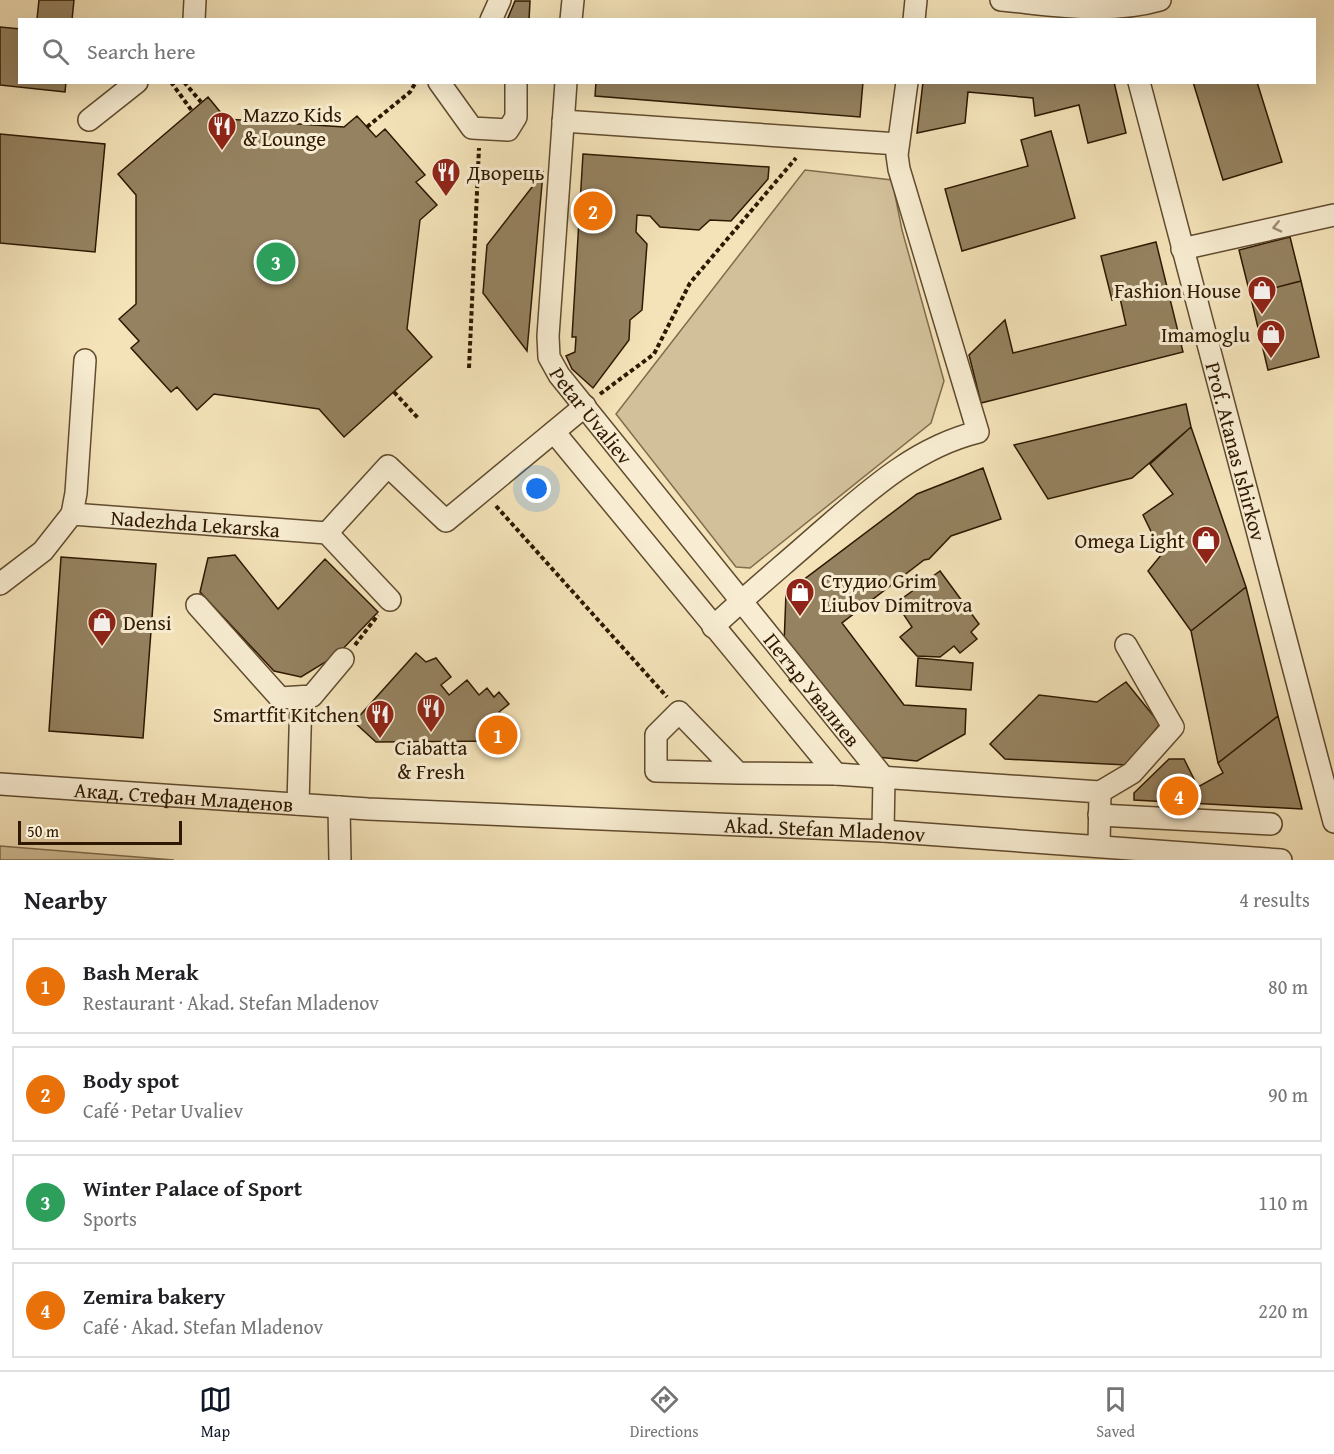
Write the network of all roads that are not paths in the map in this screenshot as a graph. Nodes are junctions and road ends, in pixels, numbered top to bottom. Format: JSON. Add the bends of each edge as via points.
{"nodes":[{"id":1,"x":195,"y":0,"type":"edge"},
{"id":2,"x":500,"y":0,"type":"edge"},
{"id":3,"x":573,"y":0,"type":"edge"},
{"id":4,"x":916,"y":0,"type":"edge"},
{"id":5,"x":1001,"y":0,"type":"edge"},
{"id":6,"x":1160,"y":0,"type":"edge"},
{"id":7,"x":1120,"y":9,"type":"edge"},
{"id":8,"x":194,"y":18,"type":"edge"},
{"id":9,"x":492,"y":18,"type":"edge"},
{"id":10,"x":571,"y":18,"type":"edge"},
{"id":11,"x":914,"y":18,"type":"edge"},
{"id":12,"x":134,"y":84,"type":"edge"},
{"id":13,"x":440,"y":84,"type":"edge"},
{"id":14,"x":516,"y":84,"type":"edge"},
{"id":15,"x":567,"y":84,"type":"edge"},
{"id":16,"x":907,"y":84,"type":"edge"},
{"id":17,"x":1140,"y":84,"type":"edge"},
{"id":18,"x":89,"y":120,"type":"dead end"},
{"id":19,"x":563,"y":121,"type":"junction"},
{"id":20,"x":898,"y":144,"type":"junction"},
{"id":21,"x":1334,"y":215,"type":"edge"},
{"id":22,"x":1182,"y":249,"type":"junction"},
{"id":23,"x":84,"y":360,"type":"dead end"},
{"id":24,"x":585,"y":406,"type":"junction"},
{"id":25,"x":554,"y":432,"type":"junction"},
{"id":26,"x":72,"y":514,"type":"junction"},
{"id":27,"x":327,"y":532,"type":"junction"},
{"id":28,"x":0,"y":584,"type":"edge"},
{"id":29,"x":390,"y":600,"type":"road end"},
{"id":30,"x":742,"y":600,"type":"junction"},
{"id":31,"x":197,"y":605,"type":"dead end"},
{"id":32,"x":713,"y":627,"type":"junction"},
{"id":33,"x":1126,"y":645,"type":"dead end"},
{"id":34,"x":343,"y":659,"type":"road end"},
{"id":35,"x":301,"y":697,"type":"junction"},
{"id":36,"x":738,"y":773,"type":"junction"},
{"id":37,"x":836,"y":774,"type":"junction"},
{"id":38,"x":884,"y":778,"type":"junction"},
{"id":39,"x":0,"y":784,"type":"edge"},
{"id":40,"x":1100,"y":792,"type":"junction"},
{"id":41,"x":298,"y":804,"type":"junction"},
{"id":42,"x":339,"y":807,"type":"junction"},
{"id":43,"x":1099,"y":815,"type":"junction"},
{"id":44,"x":1334,"y":822,"type":"edge"},
{"id":45,"x":1271,"y":824,"type":"dead end"},
{"id":46,"x":883,"y":831,"type":"junction"},
{"id":47,"x":1099,"y":846,"type":"junction"},
{"id":48,"x":340,"y":860,"type":"edge"},
{"id":49,"x":1281,"y":860,"type":"edge"}],
"edges":[{"from":1,"to":8,"type":"street"},
{"from":2,"to":9,"type":"street"},
{"from":3,"to":10,"type":"street"},
{"from":4,"to":11,"type":"street"},
{"from":5,"to":7,"type":"street"},
{"from":6,"to":7,"type":"street"},
{"from":12,"to":18,"type":"street"},
{"from":13,"to":14,"type":"street","via":[[472,129],[508,130],[516,117]]},
{"from":15,"to":19,"type":"street","name":"Petar Uvaliev"},
{"from":16,"to":20,"type":"street"},
{"from":17,"to":22,"type":"street","name":"Prof. Atanas Ishirkov"},
{"from":19,"to":20,"type":"street"},
{"from":19,"to":24,"type":"street","name":"Petar Uvaliev","via":[[549,357],[558,375]]},
{"from":20,"to":30,"type":"street","via":[[899,170],[978,432],[949,439],[868,491]]},
{"from":21,"to":22,"type":"street","one_way":true},
{"from":22,"to":44,"type":"street","name":"Prof. Atanas Ishirkov"},
{"from":23,"to":26,"type":"street"},
{"from":24,"to":25,"type":"street"},
{"from":24,"to":30,"type":"street","name":"Petar Uvaliev"},
{"from":25,"to":27,"type":"street","via":[[446,521],[388,466]]},
{"from":25,"to":32,"type":"street"},
{"from":26,"to":27,"type":"street","name":"Nadezhda Lekarska"},
{"from":26,"to":28,"type":"street","via":[[43,551]]},
{"from":27,"to":29,"type":"street"},
{"from":30,"to":32,"type":"street"},
{"from":30,"to":38,"type":"street","name":"Петър Увалиев"},
{"from":31,"to":35,"type":"street","via":[[280,698]]},
{"from":32,"to":37,"type":"street"},
{"from":33,"to":40,"type":"street","via":[[1173,727],[1132,773]]},
{"from":34,"to":35,"type":"street","via":[[312,696]]},
{"from":35,"to":41,"type":"street"},
{"from":36,"to":36,"type":"street","via":[[679,711],[656,735],[656,771]]},
{"from":36,"to":37,"type":"street"},
{"from":37,"to":38,"type":"street"},
{"from":38,"to":40,"type":"street"},
{"from":38,"to":46,"type":"street"},
{"from":39,"to":41,"type":"street","name":"Акад. Стефан Младенов"},
{"from":40,"to":43,"type":"street"},
{"from":41,"to":42,"type":"street","name":"Акад. Стефан Младенов"},
{"from":42,"to":46,"type":"street","name":"Akad. Stefan Mladenov"},
{"from":42,"to":48,"type":"street"},
{"from":43,"to":45,"type":"street"},
{"from":43,"to":47,"type":"street"},
{"from":46,"to":47,"type":"street","name":"Akad. Stefan Mladenov"},
{"from":47,"to":49,"type":"street","name":"Akad. Stefan Mladenov"}]}
